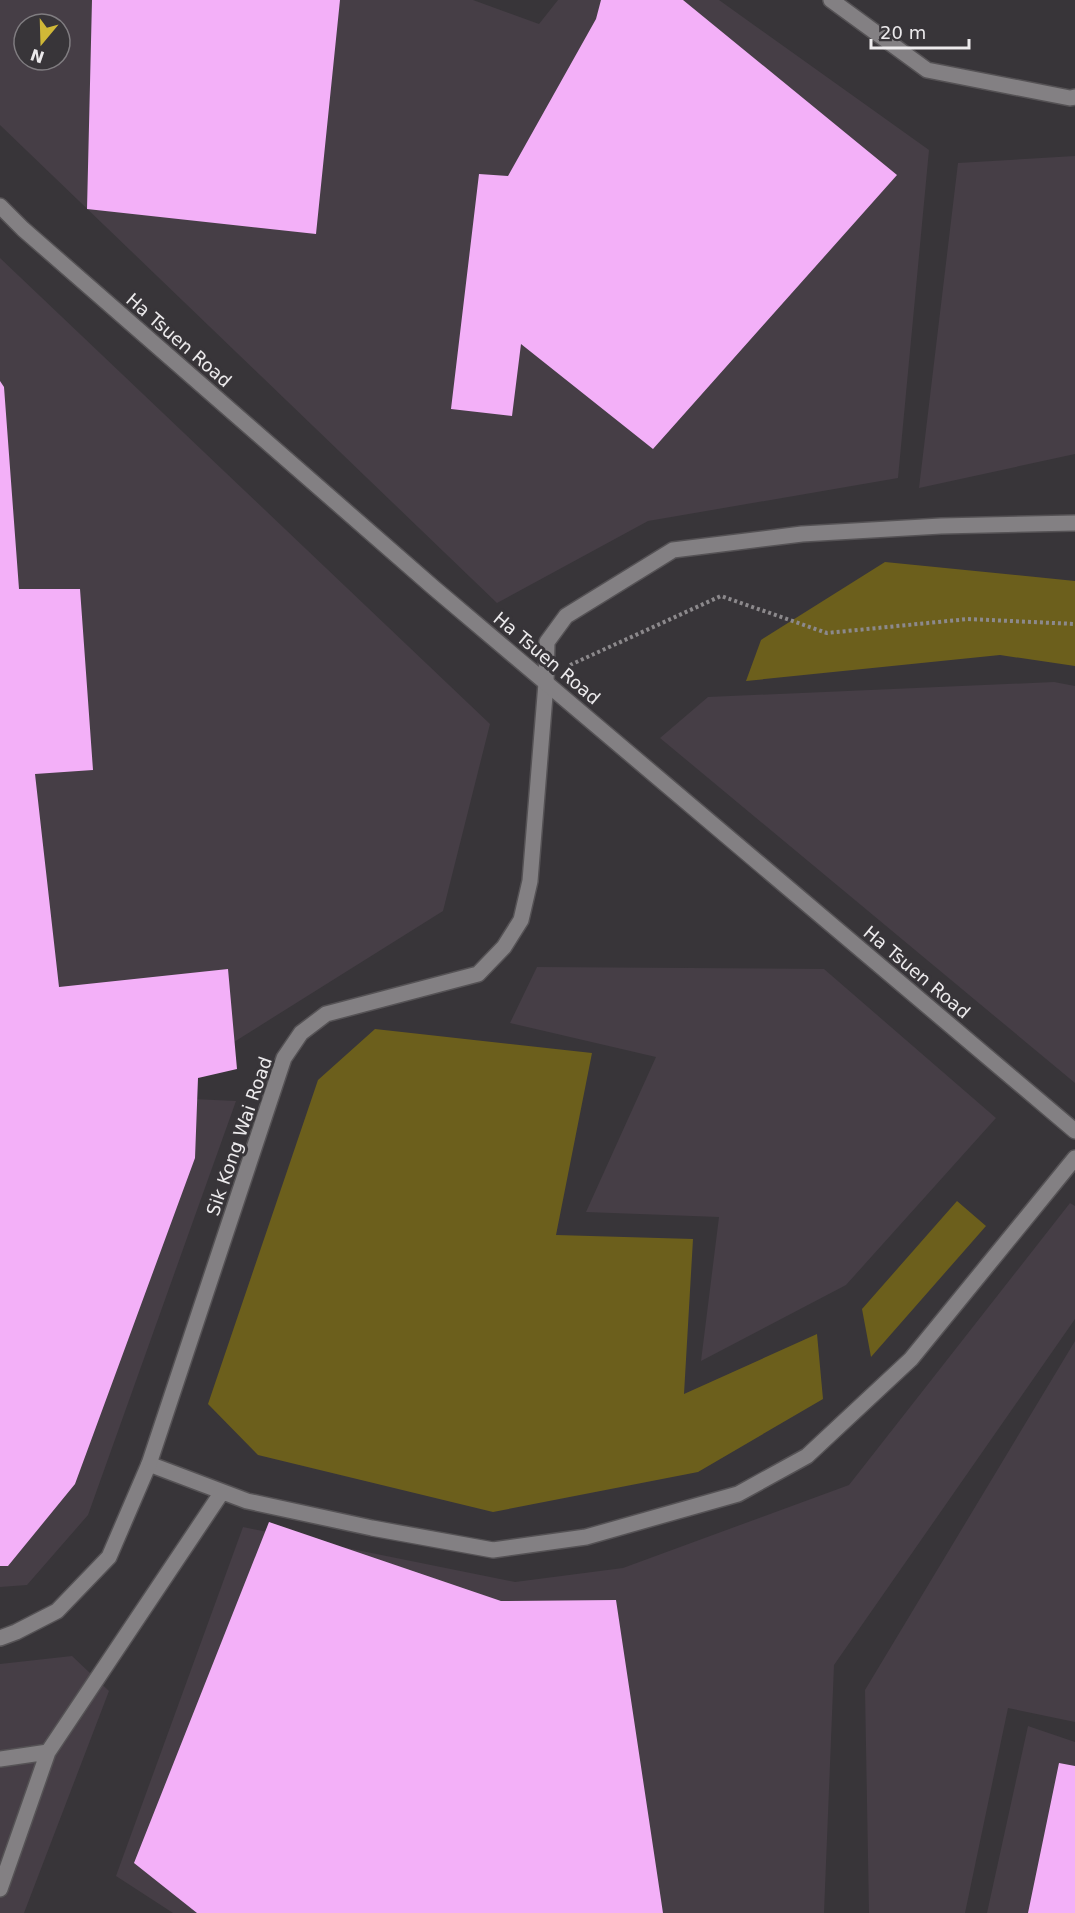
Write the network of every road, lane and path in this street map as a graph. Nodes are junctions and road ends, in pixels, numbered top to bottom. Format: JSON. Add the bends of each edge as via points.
{"nodes":[{"id":1,"x":831,"y":0,"type":"edge"},
{"id":2,"x":1075,"y":97,"type":"edge"},
{"id":3,"x":0,"y":206,"type":"edge"},
{"id":4,"x":1075,"y":523,"type":"edge"},
{"id":5,"x":1075,"y":624,"type":"edge"},
{"id":6,"x":546,"y":683,"type":"junction"},
{"id":7,"x":1075,"y":1131,"type":"edge"},
{"id":8,"x":1075,"y":1158,"type":"edge"},
{"id":9,"x":149,"y":1464,"type":"junction"},
{"id":10,"x":222,"y":1491,"type":"junction"},
{"id":11,"x":0,"y":1638,"type":"edge"},
{"id":12,"x":48,"y":1752,"type":"junction"},
{"id":13,"x":0,"y":1758,"type":"edge"},
{"id":14,"x":0,"y":1889,"type":"edge"}],
"edges":[{"from":1,"to":2,"type":"street","via":[[927,70]]},
{"from":3,"to":6,"type":"street","name":"Ha Tsuen Road"},
{"from":4,"to":6,"type":"street","name":"Sik Kong Wai Road","via":[[802,534],[673,550],[566,616],[547,642]]},
{"from":5,"to":6,"type":"path","via":[[968,619],[827,633],[721,596],[567,667]]},
{"from":6,"to":7,"type":"street","name":"Ha Tsuen Road"},
{"from":6,"to":9,"type":"street","name":"Sik Kong Wai Road","via":[[530,880],[521,920],[478,974],[326,1014],[301,1033],[284,1058]]},
{"from":8,"to":10,"type":"street","via":[[911,1359],[807,1456],[738,1494],[586,1538],[493,1550],[247,1501]]},
{"from":9,"to":10,"type":"street"},
{"from":9,"to":11,"type":"street","name":"Sik Kong Wai Road","via":[[109,1557],[57,1611]]},
{"from":10,"to":12,"type":"street"},
{"from":12,"to":13,"type":"street"},
{"from":12,"to":14,"type":"street"}]}
